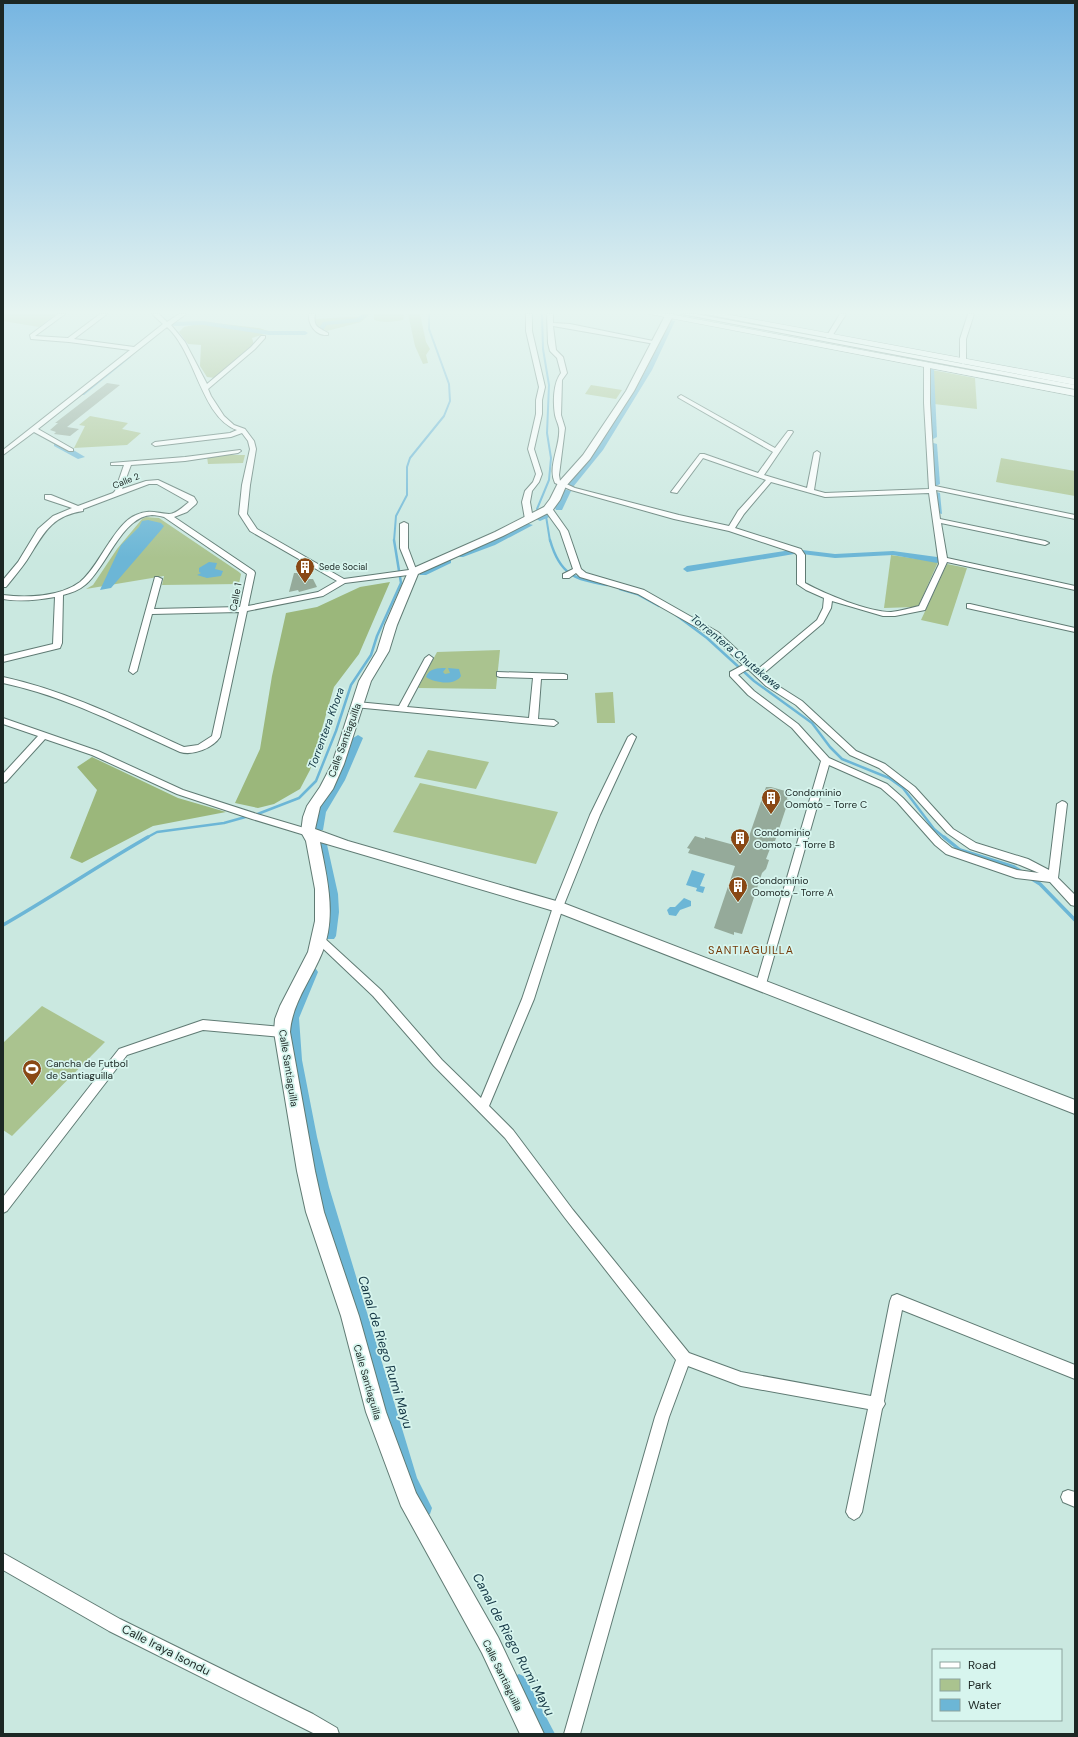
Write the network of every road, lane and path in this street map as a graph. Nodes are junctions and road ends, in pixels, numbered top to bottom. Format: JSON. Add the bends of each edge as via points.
{"nodes":[{"id":1,"x":77,"y":395,"type":"edge"},
{"id":2,"x":208,"y":395,"type":"edge"},
{"id":3,"x":540,"y":395,"type":"edge"},
{"id":4,"x":558,"y":395,"type":"edge"},
{"id":5,"x":627,"y":395,"type":"edge"},
{"id":6,"x":927,"y":395,"type":"edge"},
{"id":7,"x":681,"y":397,"type":"dead end"},
{"id":8,"x":34,"y":429,"type":"junction"},
{"id":9,"x":243,"y":430,"type":"junction"},
{"id":10,"x":790,"y":432,"type":"dead end"},
{"id":11,"x":155,"y":444,"type":"dead end"},
{"id":12,"x":71,"y":450,"type":"dead end"},
{"id":13,"x":238,"y":451,"type":"dead end"},
{"id":14,"x":777,"y":452,"type":"junction"},
{"id":15,"x":3,"y":453,"type":"edge"},
{"id":16,"x":817,"y":453,"type":"dead end"},
{"id":17,"x":113,"y":464,"type":"dead end"},
{"id":18,"x":131,"y":464,"type":"junction"},
{"id":19,"x":761,"y":474,"type":"junction"},
{"id":20,"x":770,"y":478,"type":"junction"},
{"id":21,"x":562,"y":485,"type":"junction"},
{"id":22,"x":135,"y":488,"type":"junction"},
{"id":23,"x":933,"y":489,"type":"junction"},
{"id":24,"x":810,"y":490,"type":"junction"},
{"id":25,"x":675,"y":492,"type":"dead end"},
{"id":26,"x":114,"y":496,"type":"junction"},
{"id":27,"x":48,"y":497,"type":"dead end"},
{"id":28,"x":80,"y":508,"type":"junction"},
{"id":29,"x":545,"y":510,"type":"junction"},
{"id":30,"x":168,"y":517,"type":"junction"},
{"id":31,"x":1075,"y":517,"type":"edge"},
{"id":32,"x":531,"y":518,"type":"junction"},
{"id":33,"x":937,"y":520,"type":"junction"},
{"id":34,"x":404,"y":524,"type":"dead end"},
{"id":35,"x":732,"y":529,"type":"junction"},
{"id":36,"x":1045,"y":543,"type":"dead end"},
{"id":37,"x":943,"y":559,"type":"junction"},
{"id":38,"x":411,"y":572,"type":"junction"},
{"id":39,"x":158,"y":579,"type":"dead end"},
{"id":40,"x":352,"y":580,"type":"junction"},
{"id":41,"x":343,"y":581,"type":"junction"},
{"id":42,"x":3,"y":585,"type":"edge"},
{"id":43,"x":1075,"y":588,"type":"edge"},
{"id":44,"x":59,"y":595,"type":"junction"},
{"id":45,"x":3,"y":597,"type":"edge"},
{"id":46,"x":828,"y":598,"type":"junction"},
{"id":47,"x":281,"y":606,"type":"junction"},
{"id":48,"x":970,"y":606,"type":"dead end"},
{"id":49,"x":244,"y":609,"type":"junction"},
{"id":50,"x":149,"y":612,"type":"junction"},
{"id":51,"x":1075,"y":630,"type":"edge"},
{"id":52,"x":7,"y":656,"type":"edge"},
{"id":53,"x":429,"y":658,"type":"dead end"},
{"id":54,"x":3,"y":659,"type":"edge"},
{"id":55,"x":749,"y":664,"type":"junction"},
{"id":56,"x":133,"y":671,"type":"dead end"},
{"id":57,"x":759,"y":673,"type":"junction"},
{"id":58,"x":500,"y":674,"type":"dead end"},
{"id":59,"x":537,"y":676,"type":"junction"},
{"id":60,"x":564,"y":677,"type":"dead end"},
{"id":61,"x":3,"y":680,"type":"edge"},
{"id":62,"x":357,"y":705,"type":"junction"},
{"id":63,"x":402,"y":708,"type":"junction"},
{"id":64,"x":3,"y":721,"type":"edge"},
{"id":65,"x":533,"y":721,"type":"junction"},
{"id":66,"x":554,"y":724,"type":"dead end"},
{"id":67,"x":44,"y":735,"type":"junction"},
{"id":68,"x":632,"y":737,"type":"dead end"},
{"id":69,"x":826,"y":760,"type":"junction"},
{"id":70,"x":3,"y":780,"type":"edge"},
{"id":71,"x":1062,"y":804,"type":"dead end"},
{"id":72,"x":308,"y":832,"type":"junction"},
{"id":73,"x":1054,"y":879,"type":"junction"},
{"id":74,"x":1075,"y":902,"type":"edge"},
{"id":75,"x":558,"y":907,"type":"junction"},
{"id":76,"x":318,"y":939,"type":"junction"},
{"id":77,"x":761,"y":984,"type":"junction"},
{"id":78,"x":282,"y":1032,"type":"junction"},
{"id":79,"x":483,"y":1106,"type":"junction"},
{"id":80,"x":1075,"y":1107,"type":"edge"},
{"id":81,"x":3,"y":1207,"type":"edge"},
{"id":82,"x":684,"y":1358,"type":"junction"},
{"id":83,"x":1075,"y":1372,"type":"edge"},
{"id":84,"x":878,"y":1404,"type":"junction"},
{"id":85,"x":854,"y":1512,"type":"dead end"},
{"id":86,"x":3,"y":1561,"type":"edge"},
{"id":87,"x":332,"y":1734,"type":"edge"},
{"id":88,"x":532,"y":1734,"type":"edge"},
{"id":89,"x":572,"y":1734,"type":"edge"}],
"edges":[{"from":1,"to":8,"type":"street"},
{"from":2,"to":9,"type":"street","via":[[222,417],[232,426]]},
{"from":3,"to":32,"type":"street","via":[[539,414],[531,449],[539,474],[526,502]]},
{"from":4,"to":21,"type":"street","via":[[558,415],[562,428],[556,475],[557,482]]},
{"from":5,"to":21,"type":"street","via":[[591,451]]},
{"from":6,"to":23,"type":"street"},
{"from":7,"to":14,"type":"street"},
{"from":8,"to":12,"type":"street"},
{"from":8,"to":15,"type":"street"},
{"from":9,"to":11,"type":"street","via":[[231,434]]},
{"from":9,"to":41,"type":"street","via":[[253,449],[244,514],[254,531]]},
{"from":10,"to":14,"type":"street"},
{"from":13,"to":18,"type":"street"},
{"from":14,"to":19,"type":"street"},
{"from":16,"to":24,"type":"street"},
{"from":17,"to":18,"type":"street"},
{"from":18,"to":22,"type":"street","via":[[125,484]]},
{"from":18,"to":26,"type":"street"},
{"from":19,"to":20,"type":"street"},
{"from":19,"to":25,"type":"street","via":[[702,454]]},
{"from":20,"to":24,"type":"street"},
{"from":20,"to":35,"type":"street"},
{"from":21,"to":29,"type":"street","via":[[555,500]]},
{"from":21,"to":35,"type":"street","via":[[659,510],[677,518]]},
{"from":22,"to":26,"type":"street","name":"Calle 2"},
{"from":22,"to":30,"type":"street","name":"Calle 2","via":[[148,482],[158,482],[191,499],[193,502],[190,506]]},
{"from":23,"to":24,"type":"street","via":[[825,495]]},
{"from":23,"to":31,"type":"street"},
{"from":23,"to":33,"type":"street"},
{"from":26,"to":28,"type":"street","name":"Calle 2"},
{"from":27,"to":28,"type":"street"},
{"from":28,"to":42,"type":"street","name":"Calle 2","via":[[46,523]]},
{"from":29,"to":32,"type":"street"},
{"from":29,"to":55,"type":"street","via":[[564,531],[571,573],[641,592],[715,634]]},
{"from":30,"to":44,"type":"street","name":"Calle 1","via":[[159,513],[144,513],[130,520],[85,582]]},
{"from":30,"to":49,"type":"street","name":"Calle 1","via":[[250,570]]},
{"from":32,"to":38,"type":"street"},
{"from":33,"to":36,"type":"street"},
{"from":33,"to":37,"type":"street"},
{"from":34,"to":38,"type":"street","via":[[404,548]]},
{"from":35,"to":46,"type":"street","via":[[798,551],[802,584]]},
{"from":37,"to":43,"type":"street"},
{"from":37,"to":46,"type":"street","via":[[922,608],[890,614]]},
{"from":38,"to":40,"type":"street"},
{"from":38,"to":62,"type":"street","name":"Calle Santiaguilla","via":[[383,651],[365,681]]},
{"from":39,"to":50,"type":"street"},
{"from":40,"to":41,"type":"street"},
{"from":40,"to":47,"type":"street","via":[[348,586],[318,601]]},
{"from":41,"to":47,"type":"street","via":[[320,594]]},
{"from":44,"to":45,"type":"street"},
{"from":44,"to":52,"type":"street","via":[[57,646]]},
{"from":46,"to":57,"type":"street","via":[[827,608],[820,621]]},
{"from":47,"to":49,"type":"street","via":[[260,612]]},
{"from":48,"to":51,"type":"street"},
{"from":49,"to":50,"type":"street"},
{"from":49,"to":61,"type":"street","name":"Calle 1","via":[[216,737],[212,742],[192,750],[184,750],[79,703],[31,686]]},
{"from":50,"to":56,"type":"street"},
{"from":52,"to":54,"type":"street"},
{"from":53,"to":63,"type":"street"},
{"from":55,"to":57,"type":"street"},
{"from":55,"to":69,"type":"street","via":[[733,674],[751,694],[795,726]]},
{"from":57,"to":73,"type":"street","via":[[853,753],[882,766],[912,789],[950,831],[973,846],[1024,862]]},
{"from":58,"to":59,"type":"street"},
{"from":59,"to":60,"type":"street"},
{"from":59,"to":65,"type":"street"},
{"from":62,"to":63,"type":"street"},
{"from":62,"to":72,"type":"street","name":"Calle Santiaguilla","via":[[338,764],[314,806]]},
{"from":63,"to":65,"type":"street"},
{"from":64,"to":67,"type":"street"},
{"from":65,"to":66,"type":"street"},
{"from":67,"to":70,"type":"street"},
{"from":67,"to":72,"type":"street","via":[[96,753],[180,792],[255,818]]},
{"from":68,"to":75,"type":"street","via":[[595,815]]},
{"from":69,"to":73,"type":"street","via":[[884,786],[949,852],[1016,874]]},
{"from":69,"to":77,"type":"street"},
{"from":71,"to":73,"type":"street"},
{"from":72,"to":75,"type":"street","via":[[344,845]]},
{"from":72,"to":76,"type":"street","name":"Calle Santiaguilla","via":[[313,841],[322,889],[323,906]]},
{"from":73,"to":74,"type":"street"},
{"from":75,"to":77,"type":"street"},
{"from":75,"to":79,"type":"street","via":[[528,999]]},
{"from":76,"to":78,"type":"street","name":"Calle Santiaguilla","via":[[310,965],[283,1018]]},
{"from":76,"to":79,"type":"street","via":[[377,993],[438,1063]]},
{"from":77,"to":80,"type":"street"},
{"from":78,"to":81,"type":"street","via":[[203,1025],[123,1052]]},
{"from":78,"to":88,"type":"street","name":"Calle Santiaguilla","via":[[315,1212],[350,1316],[376,1412],[408,1499],[490,1645]]},
{"from":79,"to":82,"type":"street","via":[[509,1134]]},
{"from":82,"to":84,"type":"street","via":[[741,1379]]},
{"from":82,"to":89,"type":"street","via":[[662,1418]]},
{"from":83,"to":84,"type":"street","via":[[897,1301]]},
{"from":84,"to":85,"type":"street"},
{"from":86,"to":87,"type":"street","name":"Calle Iraya Isondu","via":[[44,1587],[144,1640]]}]}
